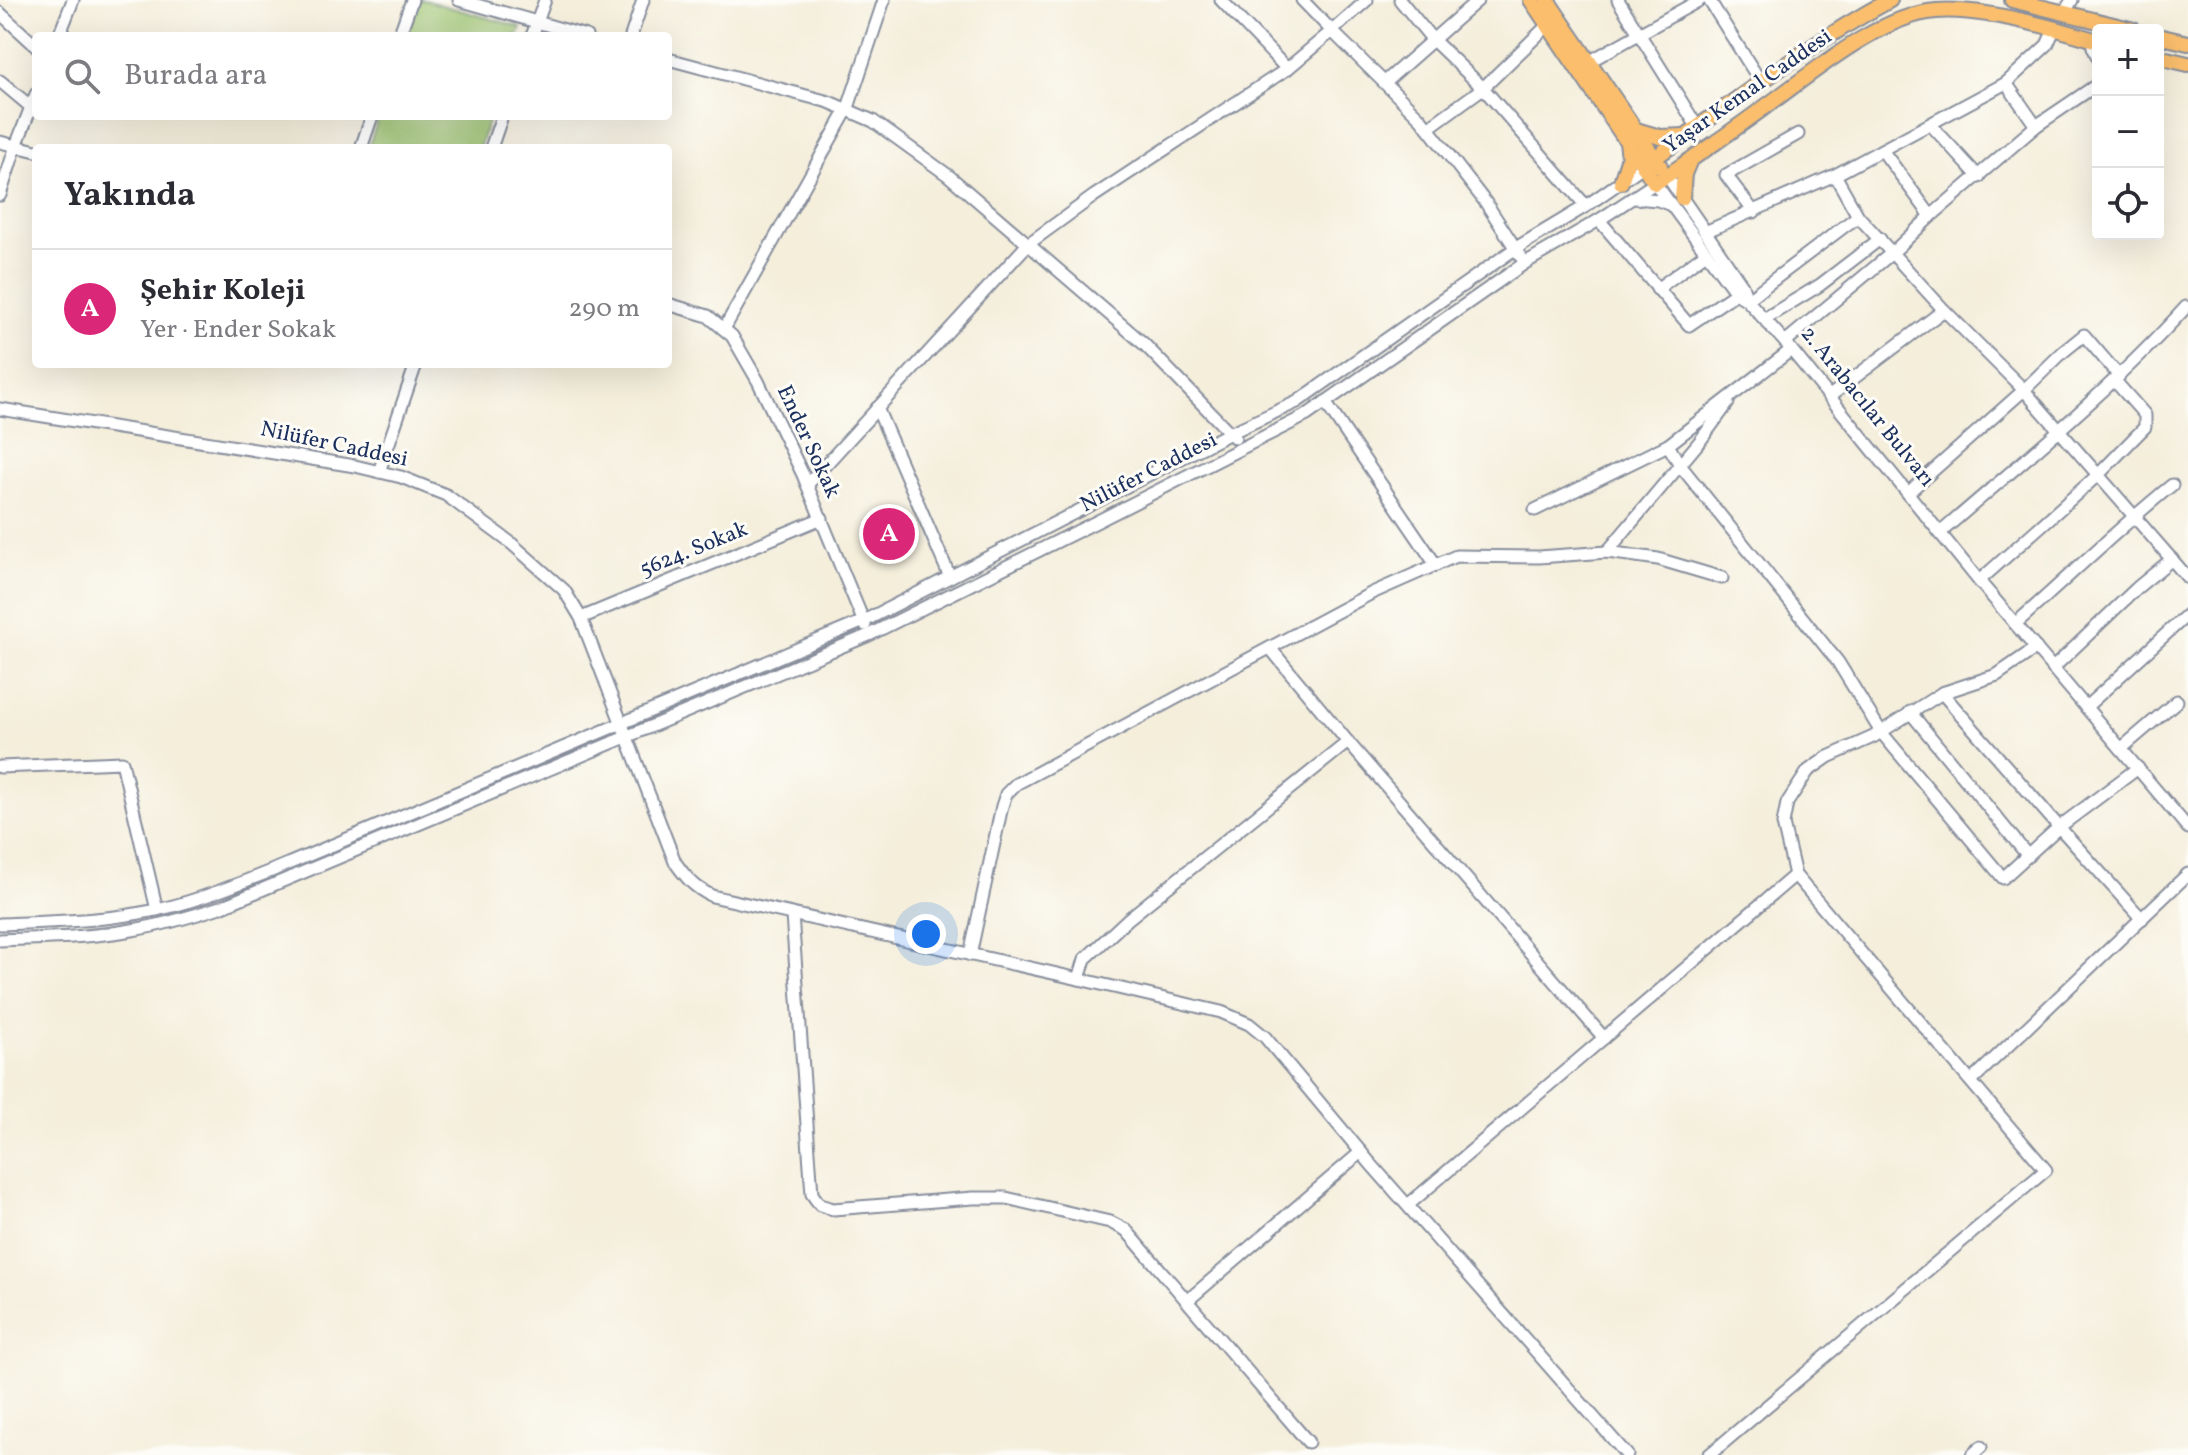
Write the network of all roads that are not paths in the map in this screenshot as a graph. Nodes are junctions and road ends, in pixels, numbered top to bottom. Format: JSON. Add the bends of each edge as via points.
{"nodes":[{"id":1,"x":73,"y":0,"type":"edge"},
{"id":2,"x":412,"y":0,"type":"edge"},
{"id":3,"x":459,"y":0,"type":"edge"},
{"id":4,"x":545,"y":0,"type":"edge"},
{"id":5,"x":643,"y":0,"type":"edge"},
{"id":6,"x":884,"y":0,"type":"edge"},
{"id":7,"x":1221,"y":0,"type":"edge"},
{"id":8,"x":1302,"y":0,"type":"edge"},
{"id":9,"x":1367,"y":0,"type":"edge"},
{"id":10,"x":1400,"y":0,"type":"edge"},
{"id":11,"x":1478,"y":0,"type":"edge"},
{"id":12,"x":1531,"y":0,"type":"edge"},
{"id":13,"x":1547,"y":0,"type":"edge"},
{"id":14,"x":1618,"y":0,"type":"edge"},
{"id":15,"x":1700,"y":0,"type":"edge"},
{"id":16,"x":1709,"y":0,"type":"edge"},
{"id":17,"x":1890,"y":0,"type":"edge"},
{"id":18,"x":2012,"y":0,"type":"edge"},
{"id":19,"x":2068,"y":6,"type":"edge"},
{"id":20,"x":0,"y":13,"type":"edge"},
{"id":21,"x":537,"y":22,"type":"junction"},
{"id":22,"x":2118,"y":24,"type":"edge"},
{"id":23,"x":1548,"y":25,"type":"junction"},
{"id":24,"x":2054,"y":30,"type":"junction"},
{"id":25,"x":1332,"y":31,"type":"junction"},
{"id":26,"x":61,"y":32,"type":"edge"},
{"id":27,"x":400,"y":32,"type":"edge"},
{"id":28,"x":533,"y":32,"type":"edge"},
{"id":29,"x":572,"y":32,"type":"edge"},
{"id":30,"x":632,"y":32,"type":"edge"},
{"id":31,"x":1640,"y":33,"type":"junction"},
{"id":32,"x":2164,"y":37,"type":"edge"},
{"id":33,"x":1432,"y":39,"type":"junction"},
{"id":34,"x":2092,"y":39,"type":"edge"},
{"id":35,"x":32,"y":42,"type":"edge"},
{"id":36,"x":2188,"y":43,"type":"edge"},
{"id":37,"x":2164,"y":58,"type":"edge"},
{"id":38,"x":672,"y":60,"type":"edge"},
{"id":39,"x":1592,"y":60,"type":"dead end"},
{"id":40,"x":2188,"y":64,"type":"edge"},
{"id":41,"x":1287,"y":69,"type":"junction"},
{"id":42,"x":0,"y":81,"type":"edge"},
{"id":43,"x":1760,"y":81,"type":"junction"},
{"id":44,"x":1385,"y":82,"type":"junction"},
{"id":45,"x":2006,"y":83,"type":"junction"},
{"id":46,"x":1483,"y":88,"type":"junction"},
{"id":47,"x":2092,"y":88,"type":"edge"},
{"id":48,"x":31,"y":107,"type":"joint"},
{"id":49,"x":848,"y":108,"type":"junction"},
{"id":50,"x":371,"y":120,"type":"edge"},
{"id":51,"x":501,"y":120,"type":"edge"},
{"id":52,"x":1931,"y":125,"type":"junction"},
{"id":53,"x":2036,"y":126,"type":"junction"},
{"id":54,"x":1428,"y":128,"type":"junction"},
{"id":55,"x":1693,"y":132,"type":"junction"},
{"id":56,"x":1798,"y":134,"type":"dead end"},
{"id":57,"x":1631,"y":136,"type":"junction"},
{"id":58,"x":0,"y":142,"type":"edge"},
{"id":59,"x":362,"y":144,"type":"edge"},
{"id":60,"x":492,"y":144,"type":"edge"},
{"id":61,"x":16,"y":146,"type":"junction"},
{"id":62,"x":32,"y":150,"type":"edge"},
{"id":63,"x":1882,"y":150,"type":"junction"},
{"id":64,"x":1649,"y":162,"type":"junction"},
{"id":65,"x":1689,"y":162,"type":"junction"},
{"id":66,"x":1835,"y":175,"type":"junction"},
{"id":67,"x":1979,"y":177,"type":"junction"},
{"id":68,"x":1661,"y":180,"type":"junction"},
{"id":69,"x":1621,"y":182,"type":"junction"},
{"id":70,"x":0,"y":195,"type":"edge"},
{"id":71,"x":1633,"y":198,"type":"junction"},
{"id":72,"x":1676,"y":201,"type":"junction"},
{"id":73,"x":1586,"y":206,"type":"junction"},
{"id":74,"x":1754,"y":212,"type":"junction"},
{"id":75,"x":1858,"y":216,"type":"junction"},
{"id":76,"x":1931,"y":216,"type":"junction"},
{"id":77,"x":1599,"y":220,"type":"junction"},
{"id":78,"x":1705,"y":232,"type":"junction"},
{"id":79,"x":1880,"y":239,"type":"junction"},
{"id":80,"x":1028,"y":244,"type":"junction"},
{"id":81,"x":1516,"y":248,"type":"junction"},
{"id":82,"x":1893,"y":252,"type":"junction"},
{"id":83,"x":1706,"y":253,"type":"junction"},
{"id":84,"x":1525,"y":263,"type":"junction"},
{"id":85,"x":1657,"y":289,"type":"junction"},
{"id":86,"x":1736,"y":293,"type":"junction"},
{"id":87,"x":1747,"y":300,"type":"junction"},
{"id":88,"x":672,"y":305,"type":"edge"},
{"id":89,"x":2186,"y":307,"type":"edge"},
{"id":90,"x":1944,"y":310,"type":"junction"},
{"id":91,"x":1764,"y":319,"type":"junction"},
{"id":92,"x":724,"y":329,"type":"junction"},
{"id":93,"x":1788,"y":346,"type":"junction"},
{"id":94,"x":415,"y":368,"type":"edge"},
{"id":95,"x":2116,"y":378,"type":"junction"},
{"id":96,"x":2024,"y":390,"type":"junction"},
{"id":97,"x":1736,"y":393,"type":"junction"},
{"id":98,"x":1830,"y":396,"type":"junction"},
{"id":99,"x":1325,"y":402,"type":"junction"},
{"id":100,"x":877,"y":408,"type":"junction"},
{"id":101,"x":0,"y":409,"type":"edge"},
{"id":102,"x":2058,"y":430,"type":"junction"},
{"id":103,"x":1230,"y":433,"type":"junction"},
{"id":104,"x":1668,"y":445,"type":"junction"},
{"id":105,"x":1244,"y":447,"type":"junction"},
{"id":106,"x":1680,"y":465,"type":"junction"},
{"id":107,"x":379,"y":472,"type":"junction"},
{"id":108,"x":2099,"y":474,"type":"junction"},
{"id":109,"x":807,"y":485,"type":"junction"},
{"id":110,"x":2172,"y":485,"type":"dead end"},
{"id":111,"x":1909,"y":492,"type":"junction"},
{"id":112,"x":1535,"y":510,"type":"dead end"},
{"id":113,"x":2134,"y":515,"type":"junction"},
{"id":114,"x":822,"y":518,"type":"junction"},
{"id":115,"x":1940,"y":533,"type":"junction"},
{"id":116,"x":1607,"y":552,"type":"junction"},
{"id":117,"x":2172,"y":559,"type":"junction"},
{"id":118,"x":1436,"y":565,"type":"junction"},
{"id":119,"x":950,"y":577,"type":"junction"},
{"id":120,"x":1722,"y":578,"type":"dead end"},
{"id":121,"x":2188,"y":578,"type":"edge"},
{"id":122,"x":1979,"y":581,"type":"junction"},
{"id":123,"x":2188,"y":614,"type":"edge"},
{"id":124,"x":581,"y":618,"type":"junction"},
{"id":125,"x":864,"y":621,"type":"junction"},
{"id":126,"x":2015,"y":624,"type":"junction"},
{"id":127,"x":869,"y":635,"type":"junction"},
{"id":128,"x":1270,"y":648,"type":"junction"},
{"id":129,"x":2036,"y":648,"type":"junction"},
{"id":130,"x":2053,"y":668,"type":"junction"},
{"id":131,"x":1942,"y":693,"type":"junction"},
{"id":132,"x":2177,"y":701,"type":"dead end"},
{"id":133,"x":2086,"y":707,"type":"junction"},
{"id":134,"x":1910,"y":712,"type":"junction"},
{"id":135,"x":624,"y":730,"type":"junction"},
{"id":136,"x":1881,"y":732,"type":"junction"},
{"id":137,"x":1348,"y":742,"type":"junction"},
{"id":138,"x":2122,"y":748,"type":"junction"},
{"id":139,"x":0,"y":767,"type":"edge"},
{"id":140,"x":2138,"y":768,"type":"junction"},
{"id":141,"x":2059,"y":827,"type":"junction"},
{"id":142,"x":2188,"y":828,"type":"edge"},
{"id":143,"x":2028,"y":856,"type":"junction"},
{"id":144,"x":2188,"y":874,"type":"edge"},
{"id":145,"x":1795,"y":875,"type":"junction"},
{"id":146,"x":157,"y":910,"type":"junction"},
{"id":147,"x":792,"y":915,"type":"junction"},
{"id":148,"x":2142,"y":919,"type":"junction"},
{"id":149,"x":0,"y":924,"type":"edge"},
{"id":150,"x":0,"y":940,"type":"edge"},
{"id":151,"x":970,"y":955,"type":"junction"},
{"id":152,"x":1079,"y":979,"type":"junction"},
{"id":153,"x":1604,"y":1038,"type":"junction"},
{"id":154,"x":1971,"y":1081,"type":"junction"},
{"id":155,"x":1361,"y":1152,"type":"junction"},
{"id":156,"x":1408,"y":1205,"type":"junction"},
{"id":157,"x":1187,"y":1301,"type":"junction"},
{"id":158,"x":1308,"y":1442,"type":"dead end"},
{"id":159,"x":1981,"y":1447,"type":"dead end"},
{"id":160,"x":1627,"y":1455,"type":"edge"},
{"id":161,"x":1709,"y":1455,"type":"edge"},
{"id":162,"x":1972,"y":1455,"type":"edge"}],
"edges":[{"from":1,"to":26,"type":"street"},
{"from":2,"to":27,"type":"street"},
{"from":3,"to":21,"type":"street"},
{"from":4,"to":21,"type":"street"},
{"from":5,"to":30,"type":"street"},
{"from":6,"to":49,"type":"street"},
{"from":7,"to":41,"type":"street"},
{"from":8,"to":25,"type":"street"},
{"from":9,"to":25,"type":"street"},
{"from":10,"to":33,"type":"street"},
{"from":11,"to":33,"type":"street"},
{"from":12,"to":23,"type":"main road"},
{"from":13,"to":57,"type":"main road"},
{"from":14,"to":31,"type":"street"},
{"from":15,"to":31,"type":"street"},
{"from":16,"to":43,"type":"street"},
{"from":17,"to":43,"type":"main road","name":"Yaşar Kemal Caddesi"},
{"from":18,"to":19,"type":"main road"},
{"from":19,"to":22,"type":"main road"},
{"from":20,"to":35,"type":"street"},
{"from":21,"to":28,"type":"street"},
{"from":21,"to":29,"type":"street"},
{"from":23,"to":46,"type":"street"},
{"from":23,"to":57,"type":"main road"},
{"from":24,"to":34,"type":"main road","name":"Yaşar Kemal Caddesi"},
{"from":24,"to":45,"type":"street","via":[[2047,45]]},
{"from":24,"to":65,"type":"main road","name":"Yaşar Kemal Caddesi","via":[[1961,11],[1905,18],[1831,59]]},
{"from":25,"to":41,"type":"street"},
{"from":25,"to":44,"type":"street"},
{"from":31,"to":39,"type":"street"},
{"from":31,"to":55,"type":"street"},
{"from":32,"to":36,"type":"main road"},
{"from":33,"to":44,"type":"street"},
{"from":33,"to":46,"type":"street"},
{"from":37,"to":40,"type":"main road"},
{"from":38,"to":49,"type":"street"},
{"from":41,"to":80,"type":"street"},
{"from":42,"to":48,"type":"street"},
{"from":43,"to":55,"type":"main road","name":"Yaşar Kemal Caddesi"},
{"from":44,"to":54,"type":"street"},
{"from":45,"to":52,"type":"street"},
{"from":45,"to":53,"type":"street"},
{"from":46,"to":54,"type":"street"},
{"from":46,"to":73,"type":"street"},
{"from":47,"to":53,"type":"street"},
{"from":48,"to":61,"type":"street"},
{"from":49,"to":80,"type":"street","via":[[949,176]]},
{"from":49,"to":92,"type":"street"},
{"from":50,"to":59,"type":"street"},
{"from":51,"to":60,"type":"street"},
{"from":52,"to":63,"type":"street"},
{"from":52,"to":67,"type":"street"},
{"from":53,"to":67,"type":"street"},
{"from":54,"to":81,"type":"street"},
{"from":55,"to":57,"type":"main road"},
{"from":55,"to":64,"type":"main road","name":"Yaşar Kemal Caddesi"},
{"from":56,"to":74,"type":"street","via":[[1726,175]]},
{"from":57,"to":64,"type":"main road","name":"2. Arabacılar Bulvarı"},
{"from":57,"to":69,"type":"main road"},
{"from":58,"to":61,"type":"street"},
{"from":61,"to":62,"type":"street"},
{"from":61,"to":70,"type":"street"},
{"from":63,"to":66,"type":"street"},
{"from":63,"to":76,"type":"street"},
{"from":64,"to":68,"type":"main road","name":"2. Arabacılar Bulvarı"},
{"from":64,"to":69,"type":"street"},
{"from":65,"to":68,"type":"main road","name":"Yaşar Kemal Caddesi"},
{"from":65,"to":72,"type":"main road"},
{"from":66,"to":74,"type":"street"},
{"from":66,"to":75,"type":"street"},
{"from":67,"to":76,"type":"street"},
{"from":68,"to":71,"type":"street","name":"Nilüfer Caddesi"},
{"from":68,"to":72,"type":"street","name":"2. Arabacılar Bulvarı"},
{"from":69,"to":73,"type":"street"},
{"from":71,"to":72,"type":"street"},
{"from":71,"to":77,"type":"street","name":"Nilüfer Caddesi"},
{"from":72,"to":78,"type":"street"},
{"from":72,"to":83,"type":"street","name":"2. Arabacılar Bulvarı"},
{"from":73,"to":81,"type":"street"},
{"from":74,"to":78,"type":"street"},
{"from":75,"to":79,"type":"street"},
{"from":75,"to":87,"type":"street"},
{"from":76,"to":82,"type":"street"},
{"from":77,"to":84,"type":"street","name":"Nilüfer Caddesi"},
{"from":77,"to":85,"type":"street"},
{"from":78,"to":87,"type":"street"},
{"from":79,"to":82,"type":"street"},
{"from":79,"to":91,"type":"street"},
{"from":80,"to":100,"type":"street"},
{"from":80,"to":103,"type":"street","via":[[1144,344]]},
{"from":81,"to":84,"type":"street"},
{"from":81,"to":103,"type":"street","via":[[1307,395]]},
{"from":82,"to":90,"type":"street"},
{"from":82,"to":93,"type":"street"},
{"from":83,"to":85,"type":"street"},
{"from":83,"to":86,"type":"street","name":"2. Arabacılar Bulvarı"},
{"from":84,"to":99,"type":"street","name":"Nilüfer Caddesi"},
{"from":85,"to":86,"type":"street","via":[[1689,325]]},
{"from":86,"to":87,"type":"street","name":"2. Arabacılar Bulvarı"},
{"from":87,"to":91,"type":"street","name":"2. Arabacılar Bulvarı"},
{"from":88,"to":92,"type":"street","name":"Ender Sokak","via":[[708,316]]},
{"from":89,"to":95,"type":"street"},
{"from":90,"to":96,"type":"street"},
{"from":90,"to":98,"type":"street"},
{"from":91,"to":93,"type":"street","name":"2. Arabacılar Bulvarı"},
{"from":92,"to":109,"type":"street","name":"Ender Sokak","via":[[758,381]]},
{"from":93,"to":97,"type":"street"},
{"from":93,"to":98,"type":"street","name":"2. Arabacılar Bulvarı"},
{"from":94,"to":107,"type":"street"},
{"from":95,"to":96,"type":"street","via":[[2084,335]]},
{"from":95,"to":102,"type":"street"},
{"from":95,"to":108,"type":"street","via":[[2145,415],[2145,427]]},
{"from":96,"to":102,"type":"street"},
{"from":96,"to":111,"type":"street"},
{"from":97,"to":104,"type":"street"},
{"from":97,"to":106,"type":"street"},
{"from":98,"to":111,"type":"street","name":"2. Arabacılar Bulvarı"},
{"from":99,"to":105,"type":"street","name":"Nilüfer Caddesi"},
{"from":99,"to":118,"type":"street"},
{"from":100,"to":109,"type":"street"},
{"from":100,"to":119,"type":"street"},
{"from":101,"to":107,"type":"street","name":"Nilüfer Caddesi"},
{"from":102,"to":108,"type":"street"},
{"from":102,"to":115,"type":"street"},
{"from":103,"to":105,"type":"street"},
{"from":103,"to":119,"type":"street"},
{"from":104,"to":106,"type":"street"},
{"from":104,"to":112,"type":"street"},
{"from":105,"to":127,"type":"street","name":"Nilüfer Caddesi"},
{"from":106,"to":116,"type":"street"},
{"from":106,"to":136,"type":"street","via":[[1838,662]]},
{"from":107,"to":124,"type":"street","name":"Nilüfer Caddesi","via":[[446,495],[564,590]]},
{"from":108,"to":113,"type":"street"},
{"from":108,"to":122,"type":"street"},
{"from":109,"to":114,"type":"street","name":"Ender Sokak"},
{"from":110,"to":113,"type":"street"},
{"from":111,"to":115,"type":"street","name":"2. Arabacılar Bulvarı"},
{"from":113,"to":117,"type":"street"},
{"from":113,"to":126,"type":"street"},
{"from":114,"to":124,"type":"street","name":"5624. Sokak"},
{"from":114,"to":125,"type":"street","name":"Ender Sokak"},
{"from":115,"to":122,"type":"street","name":"2. Arabacılar Bulvarı"},
{"from":116,"to":118,"type":"street","via":[[1456,556]]},
{"from":116,"to":120,"type":"street","via":[[1658,559]]},
{"from":117,"to":121,"type":"street"},
{"from":117,"to":130,"type":"street"},
{"from":118,"to":128,"type":"street"},
{"from":119,"to":125,"type":"street"},
{"from":122,"to":126,"type":"street","name":"2. Arabacılar Bulvarı"},
{"from":123,"to":133,"type":"street"},
{"from":124,"to":135,"type":"street","name":"Nilüfer Caddesi"},
{"from":125,"to":127,"type":"street","name":"Ender Sokak"},
{"from":125,"to":135,"type":"street"},
{"from":126,"to":129,"type":"street","name":"2. Arabacılar Bulvarı"},
{"from":127,"to":135,"type":"street","name":"Nilüfer Caddesi"},
{"from":128,"to":137,"type":"street"},
{"from":128,"to":151,"type":"street","via":[[1006,794]]},
{"from":129,"to":130,"type":"street","name":"2. Arabacılar Bulvarı"},
{"from":129,"to":131,"type":"street","via":[[1997,675]]},
{"from":130,"to":133,"type":"street","name":"2. Arabacılar Bulvarı"},
{"from":131,"to":134,"type":"street"},
{"from":131,"to":141,"type":"street"},
{"from":132,"to":138,"type":"street"},
{"from":133,"to":138,"type":"street","name":"2. Arabacılar Bulvarı"},
{"from":134,"to":136,"type":"street"},
{"from":134,"to":143,"type":"street"},
{"from":135,"to":146,"type":"street","via":[[276,869]]},
{"from":135,"to":147,"type":"street","via":[[685,877],[712,896]]},
{"from":135,"to":150,"type":"street","name":"Nilüfer Caddesi","via":[[223,906],[133,930]]},
{"from":136,"to":143,"type":"street","via":[[2003,878]]},
{"from":136,"to":145,"type":"street","via":[[1808,771],[1787,803],[1783,824]]},
{"from":137,"to":152,"type":"street","via":[[1128,919],[1085,959]]},
{"from":137,"to":153,"type":"street"},
{"from":138,"to":140,"type":"street","name":"2. Arabacılar Bulvarı"},
{"from":139,"to":146,"type":"street","via":[[122,762]]},
{"from":140,"to":141,"type":"street"},
{"from":140,"to":142,"type":"street","name":"2. Arabacılar Bulvarı"},
{"from":141,"to":143,"type":"street"},
{"from":141,"to":148,"type":"street"},
{"from":144,"to":148,"type":"street"},
{"from":145,"to":153,"type":"street"},
{"from":145,"to":154,"type":"street"},
{"from":146,"to":149,"type":"street"},
{"from":147,"to":151,"type":"street"},
{"from":147,"to":157,"type":"street","via":[[812,1194],[820,1205],[833,1209],[1006,1198],[1110,1222],[1126,1230]]},
{"from":148,"to":154,"type":"street"},
{"from":151,"to":152,"type":"street"},
{"from":152,"to":155,"type":"street","via":[[1221,1012],[1249,1024]]},
{"from":153,"to":156,"type":"street"},
{"from":154,"to":161,"type":"street","via":[[2046,1170]]},
{"from":155,"to":156,"type":"street"},
{"from":155,"to":157,"type":"street"},
{"from":156,"to":160,"type":"street"},
{"from":157,"to":158,"type":"street"},
{"from":159,"to":162,"type":"street"}]}
